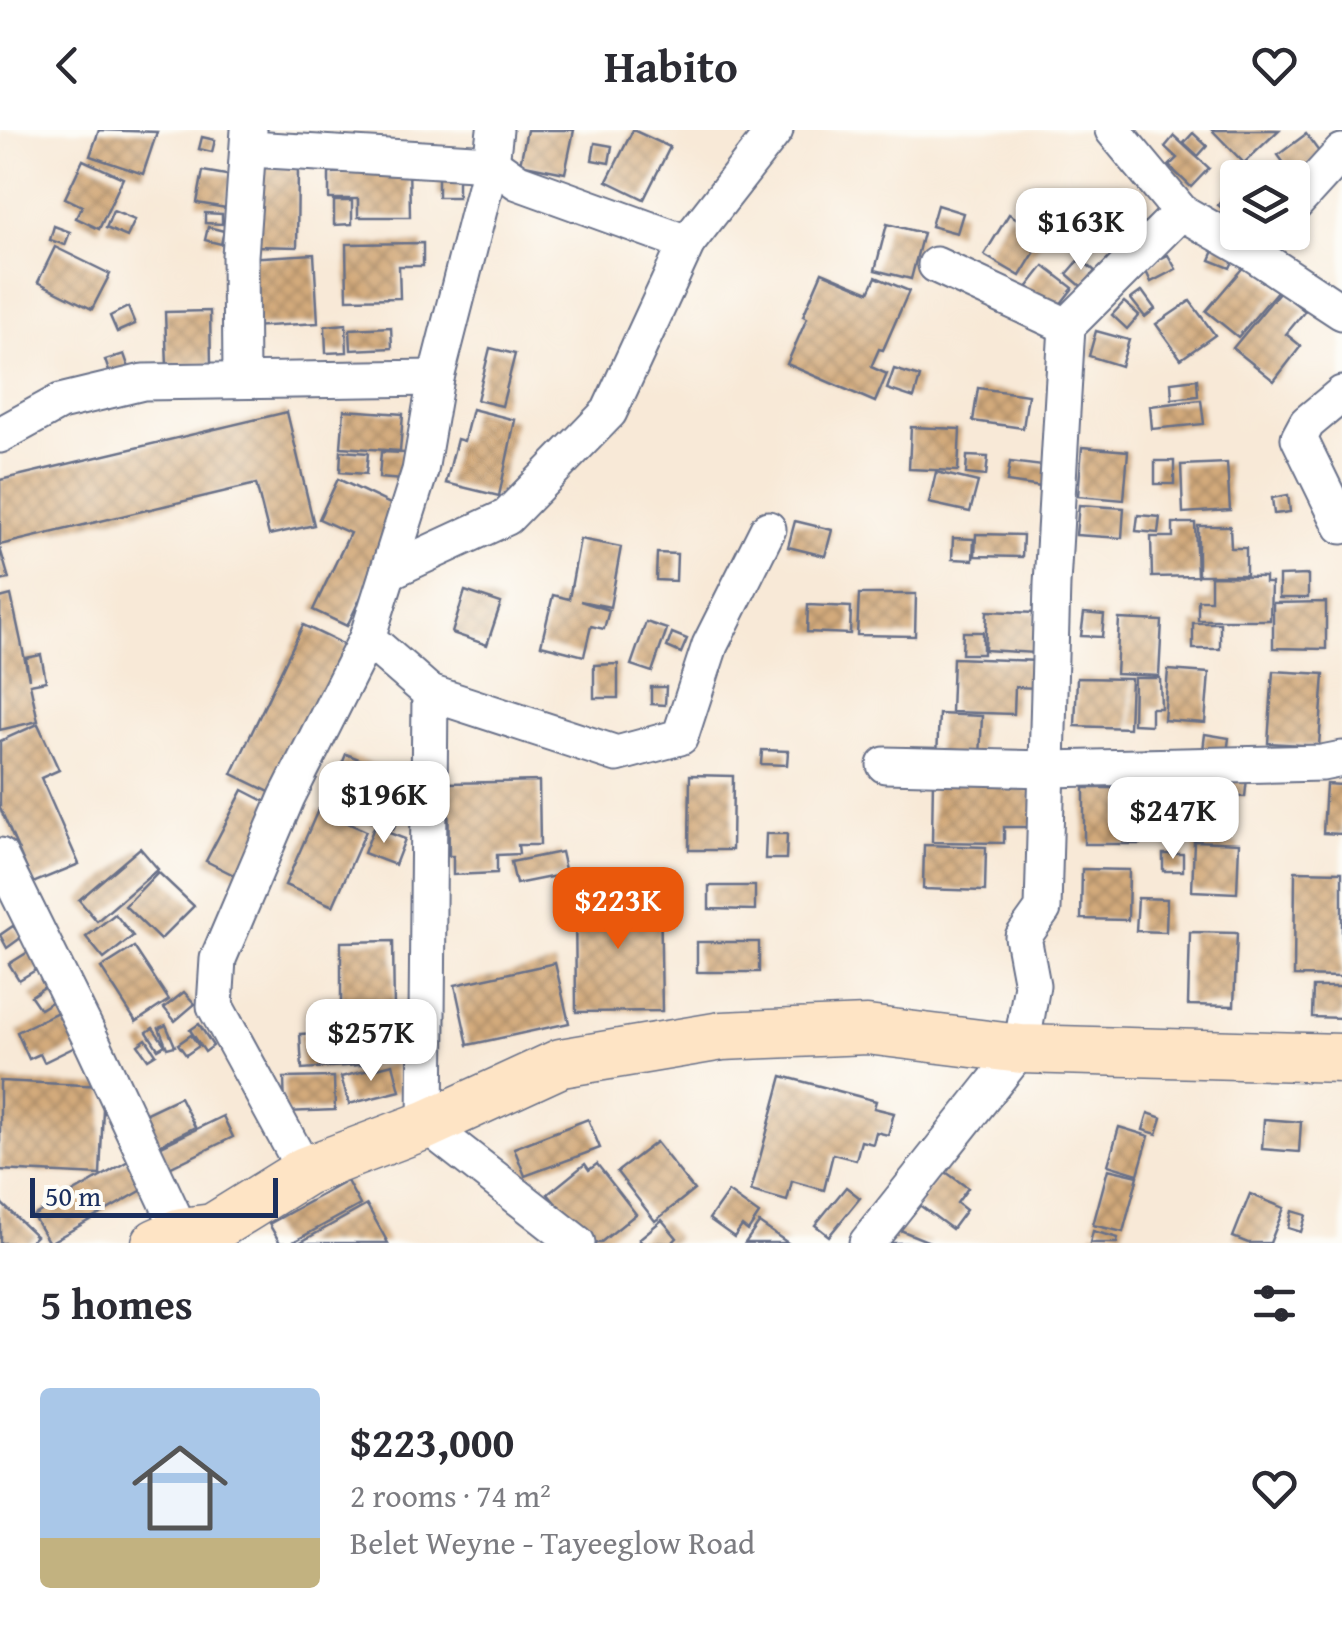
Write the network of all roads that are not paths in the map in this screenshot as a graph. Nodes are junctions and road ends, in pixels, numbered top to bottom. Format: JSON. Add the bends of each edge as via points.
{"nodes":[{"id":1,"x":775,"y":130,"type":"edge"},
{"id":2,"x":1113,"y":130,"type":"edge"},
{"id":3,"x":250,"y":140,"type":"edge"},
{"id":4,"x":493,"y":147,"type":"edge"},
{"id":5,"x":1342,"y":152,"type":"edge"},
{"id":6,"x":1310,"y":187,"type":"edge"},
{"id":7,"x":1180,"y":212,"type":"junction"},
{"id":8,"x":1220,"y":227,"type":"edge"},
{"id":9,"x":686,"y":242,"type":"junction"},
{"id":10,"x":1269,"y":250,"type":"edge"},
{"id":11,"x":936,"y":265,"type":"dead end"},
{"id":12,"x":1342,"y":312,"type":"edge"},
{"id":13,"x":1067,"y":326,"type":"junction"},
{"id":14,"x":436,"y":378,"type":"junction"},
{"id":15,"x":241,"y":379,"type":"junction"},
{"id":16,"x":1342,"y":394,"type":"edge"},
{"id":17,"x":0,"y":435,"type":"edge"},
{"id":18,"x":1342,"y":526,"type":"edge"},
{"id":19,"x":768,"y":529,"type":"dead end"},
{"id":20,"x":388,"y":572,"type":"junction"},
{"id":21,"x":367,"y":638,"type":"junction"},
{"id":22,"x":430,"y":693,"type":"junction"},
{"id":23,"x":1342,"y":758,"type":"edge"},
{"id":24,"x":885,"y":765,"type":"dead end"},
{"id":25,"x":1049,"y":769,"type":"junction"},
{"id":26,"x":0,"y":856,"type":"edge"},
{"id":27,"x":1021,"y":1049,"type":"junction"},
{"id":28,"x":1342,"y":1058,"type":"edge"},
{"id":29,"x":426,"y":1125,"type":"junction"},
{"id":30,"x":305,"y":1171,"type":"junction"},
{"id":31,"x":194,"y":1236,"type":"edge"},
{"id":32,"x":578,"y":1243,"type":"edge"},
{"id":33,"x":867,"y":1243,"type":"edge"}],
"edges":[{"from":1,"to":9,"type":"street"},
{"from":2,"to":7,"type":"street"},
{"from":3,"to":4,"type":"street"},
{"from":3,"to":15,"type":"street","via":[[240,256]]},
{"from":4,"to":9,"type":"street","via":[[518,182]]},
{"from":4,"to":14,"type":"street"},
{"from":5,"to":6,"type":"street"},
{"from":7,"to":8,"type":"street"},
{"from":7,"to":13,"type":"street"},
{"from":9,"to":20,"type":"street","via":[[609,412],[507,517]]},
{"from":10,"to":12,"type":"street"},
{"from":11,"to":13,"type":"street"},
{"from":13,"to":25,"type":"street"},
{"from":14,"to":15,"type":"street"},
{"from":14,"to":20,"type":"street","via":[[420,471]]},
{"from":15,"to":17,"type":"street","via":[[143,382],[60,402]]},
{"from":16,"to":18,"type":"street","via":[[1298,438]]},
{"from":19,"to":22,"type":"street","via":[[710,645],[680,737],[617,754]]},
{"from":20,"to":21,"type":"street"},
{"from":21,"to":22,"type":"street"},
{"from":21,"to":30,"type":"street","via":[[287,796],[218,959],[215,1006]]},
{"from":22,"to":29,"type":"street"},
{"from":23,"to":25,"type":"street"},
{"from":24,"to":25,"type":"street"},
{"from":25,"to":27,"type":"street","via":[[1043,909],[1023,937],[1032,984]]},
{"from":26,"to":31,"type":"street"},
{"from":27,"to":28,"type":"main road"},
{"from":27,"to":29,"type":"main road","via":[[868,1030],[722,1036],[561,1063]]},
{"from":27,"to":33,"type":"street"},
{"from":29,"to":30,"type":"main road"},
{"from":29,"to":32,"type":"street"},
{"from":30,"to":31,"type":"main road"}]}
